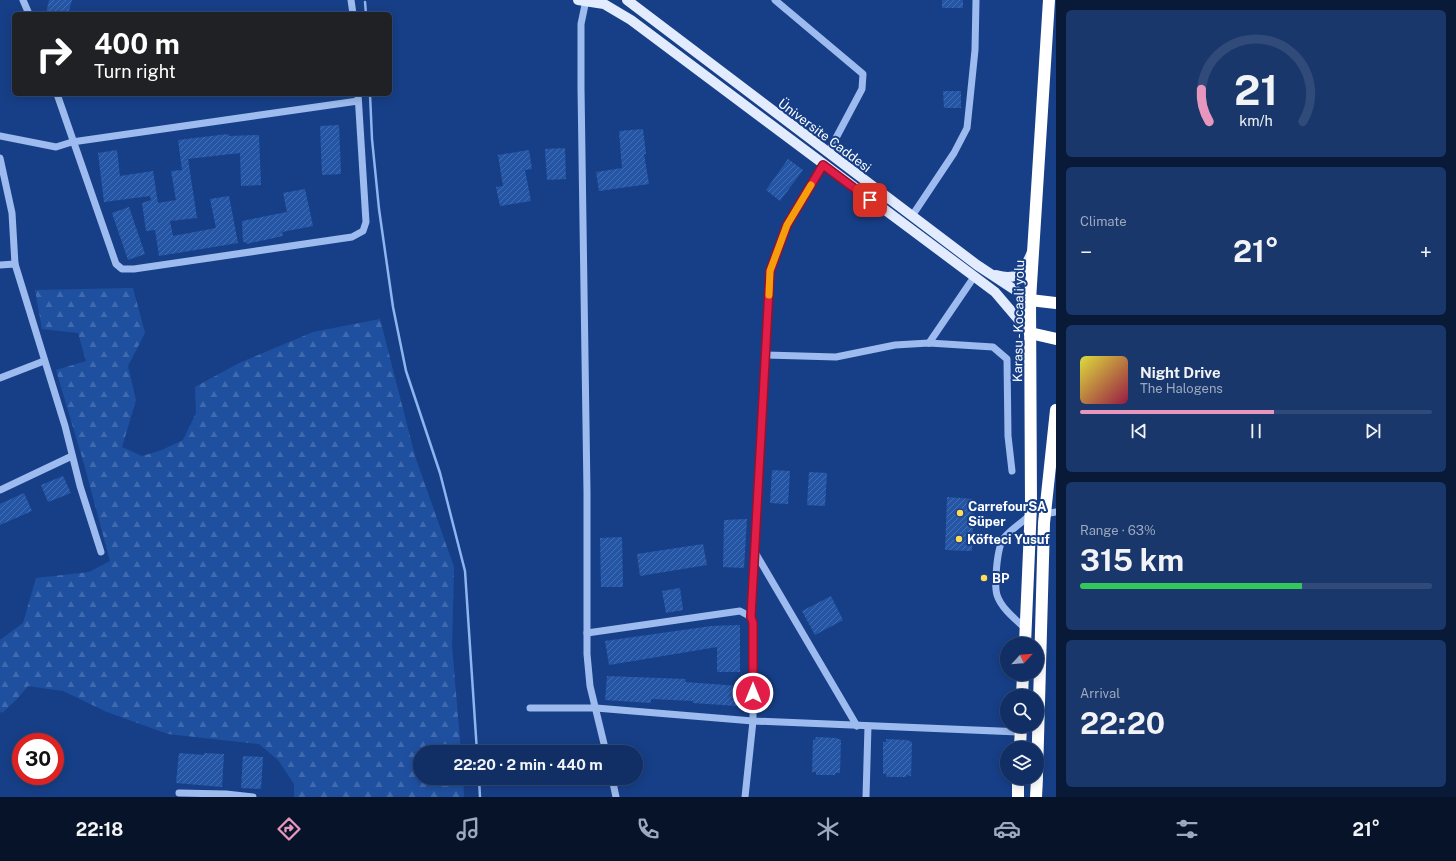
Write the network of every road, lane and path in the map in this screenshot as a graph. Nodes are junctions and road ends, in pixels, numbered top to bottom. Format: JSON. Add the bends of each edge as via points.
{"nodes":[{"id":1,"x":23,"y":0,"type":"edge"},
{"id":2,"x":351,"y":0,"type":"edge"},
{"id":3,"x":627,"y":0,"type":"edge"},
{"id":4,"x":775,"y":0,"type":"edge"},
{"id":5,"x":976,"y":0,"type":"edge"},
{"id":6,"x":1049,"y":0,"type":"edge"},
{"id":7,"x":583,"y":1,"type":"edge"},
{"id":8,"x":28,"y":12,"type":"edge"},
{"id":9,"x":354,"y":12,"type":"edge"},
{"id":10,"x":57,"y":96,"type":"edge"},
{"id":11,"x":358,"y":97,"type":"edge"},
{"id":12,"x":0,"y":136,"type":"edge"},
{"id":13,"x":72,"y":142,"type":"junction"},
{"id":14,"x":828,"y":153,"type":"junction"},
{"id":15,"x":0,"y":158,"type":"edge"},
{"id":16,"x":823,"y":165,"type":"junction"},
{"id":17,"x":912,"y":216,"type":"junction"},
{"id":18,"x":1034,"y":246,"type":"junction"},
{"id":19,"x":15,"y":264,"type":"junction"},
{"id":20,"x":0,"y":265,"type":"edge"},
{"id":21,"x":986,"y":272,"type":"junction"},
{"id":22,"x":974,"y":277,"type":"junction"},
{"id":23,"x":1030,"y":300,"type":"junction"},
{"id":24,"x":1056,"y":304,"type":"edge"},
{"id":25,"x":1030,"y":333,"type":"junction"},
{"id":26,"x":1056,"y":339,"type":"edge"},
{"id":27,"x":929,"y":343,"type":"junction"},
{"id":28,"x":766,"y":355,"type":"junction"},
{"id":29,"x":44,"y":361,"type":"junction"},
{"id":30,"x":0,"y":378,"type":"edge"},
{"id":31,"x":1056,"y":410,"type":"edge"},
{"id":32,"x":72,"y":456,"type":"junction"},
{"id":33,"x":1012,"y":471,"type":"dead end"},
{"id":34,"x":0,"y":490,"type":"edge"},
{"id":35,"x":1050,"y":513,"type":"edge"},
{"id":36,"x":1030,"y":516,"type":"junction"},
{"id":37,"x":101,"y":552,"type":"dead end"},
{"id":38,"x":755,"y":553,"type":"junction"},
{"id":39,"x":751,"y":617,"type":"junction"},
{"id":40,"x":1025,"y":628,"type":"junction"},
{"id":41,"x":587,"y":632,"type":"junction"},
{"id":42,"x":1025,"y":637,"type":"edge"},
{"id":43,"x":530,"y":708,"type":"dead end"},
{"id":44,"x":596,"y":708,"type":"junction"},
{"id":45,"x":753,"y":721,"type":"junction"},
{"id":46,"x":857,"y":726,"type":"junction"},
{"id":47,"x":868,"y":726,"type":"junction"},
{"id":48,"x":1000,"y":729,"type":"edge"},
{"id":49,"x":1039,"y":741,"type":"edge"},
{"id":50,"x":604,"y":745,"type":"edge"},
{"id":51,"x":613,"y":785,"type":"edge"},
{"id":52,"x":1018,"y":785,"type":"edge"},
{"id":53,"x":1037,"y":785,"type":"edge"},
{"id":54,"x":179,"y":793,"type":"dead end"},
{"id":55,"x":254,"y":797,"type":"edge"},
{"id":56,"x":616,"y":797,"type":"edge"},
{"id":57,"x":745,"y":797,"type":"edge"},
{"id":58,"x":866,"y":797,"type":"edge"},
{"id":59,"x":1018,"y":797,"type":"edge"},
{"id":60,"x":1036,"y":797,"type":"edge"}],
"edges":[{"from":1,"to":8,"type":"street"},
{"from":2,"to":9,"type":"street"},
{"from":3,"to":14,"type":"main road","name":"Üniversite Caddesi"},
{"from":4,"to":14,"type":"street","via":[[862,74],[862,89]]},
{"from":5,"to":17,"type":"street","via":[[975,50],[967,128],[954,153]]},
{"from":6,"to":18,"type":"highway","name":"Karasu - Kocaali yolu"},
{"from":7,"to":16,"type":"main road","via":[[604,4],[631,20]]},
{"from":7,"to":41,"type":"street","via":[[581,88]]},
{"from":10,"to":13,"type":"street"},
{"from":11,"to":13,"type":"street"},
{"from":11,"to":13,"type":"street","via":[[366,222],[363,231],[352,237],[122,269],[116,264]]},
{"from":12,"to":13,"type":"street","via":[[56,147]]},
{"from":14,"to":17,"type":"main road","name":"Üniversite Caddesi"},
{"from":15,"to":19,"type":"street","via":[[12,213]]},
{"from":16,"to":22,"type":"main road"},
{"from":16,"to":28,"type":"street","via":[[787,225],[770,271]]},
{"from":17,"to":21,"type":"main road","name":"Üniversite Caddesi"},
{"from":18,"to":21,"type":"main road","via":[[1028,262],[1016,276],[1007,278]]},
{"from":18,"to":23,"type":"highway","name":"Karasu - Kocaali yolu"},
{"from":19,"to":20,"type":"street"},
{"from":19,"to":29,"type":"street"},
{"from":21,"to":23,"type":"main road","name":"Üniversite Caddesi"},
{"from":22,"to":25,"type":"main road","via":[[995,292]]},
{"from":22,"to":27,"type":"street"},
{"from":23,"to":24,"type":"highway"},
{"from":23,"to":25,"type":"highway","name":"Karasu - Kocaali yolu"},
{"from":25,"to":26,"type":"highway"},
{"from":25,"to":36,"type":"highway","name":"Karasu - Kocaali yolu"},
{"from":27,"to":28,"type":"street","via":[[895,345],[836,357]]},
{"from":27,"to":33,"type":"street","via":[[993,347],[1007,359],[1008,436]]},
{"from":28,"to":38,"type":"street"},
{"from":29,"to":30,"type":"street"},
{"from":29,"to":32,"type":"street"},
{"from":31,"to":35,"type":"highway"},
{"from":32,"to":34,"type":"street"},
{"from":32,"to":37,"type":"street"},
{"from":35,"to":49,"type":"highway"},
{"from":36,"to":40,"type":"highway","name":"Karasu - Kocaali yolu"},
{"from":36,"to":40,"type":"street","via":[[1004,538],[998,548],[997,558],[997,595],[1003,606]]},
{"from":38,"to":39,"type":"street"},
{"from":38,"to":46,"type":"street"},
{"from":39,"to":41,"type":"street","via":[[740,611]]},
{"from":39,"to":45,"type":"street"},
{"from":40,"to":42,"type":"highway","name":"Karasu - Kocaali yolu"},
{"from":41,"to":44,"type":"street","via":[[590,686]]},
{"from":43,"to":44,"type":"street"},
{"from":44,"to":45,"type":"street"},
{"from":44,"to":50,"type":"street"},
{"from":45,"to":46,"type":"street"},
{"from":45,"to":57,"type":"street"},
{"from":46,"to":47,"type":"street"},
{"from":47,"to":48,"type":"street"},
{"from":47,"to":58,"type":"street"},
{"from":51,"to":56,"type":"street"},
{"from":52,"to":59,"type":"highway"},
{"from":53,"to":60,"type":"highway"},
{"from":54,"to":55,"type":"street"}]}
